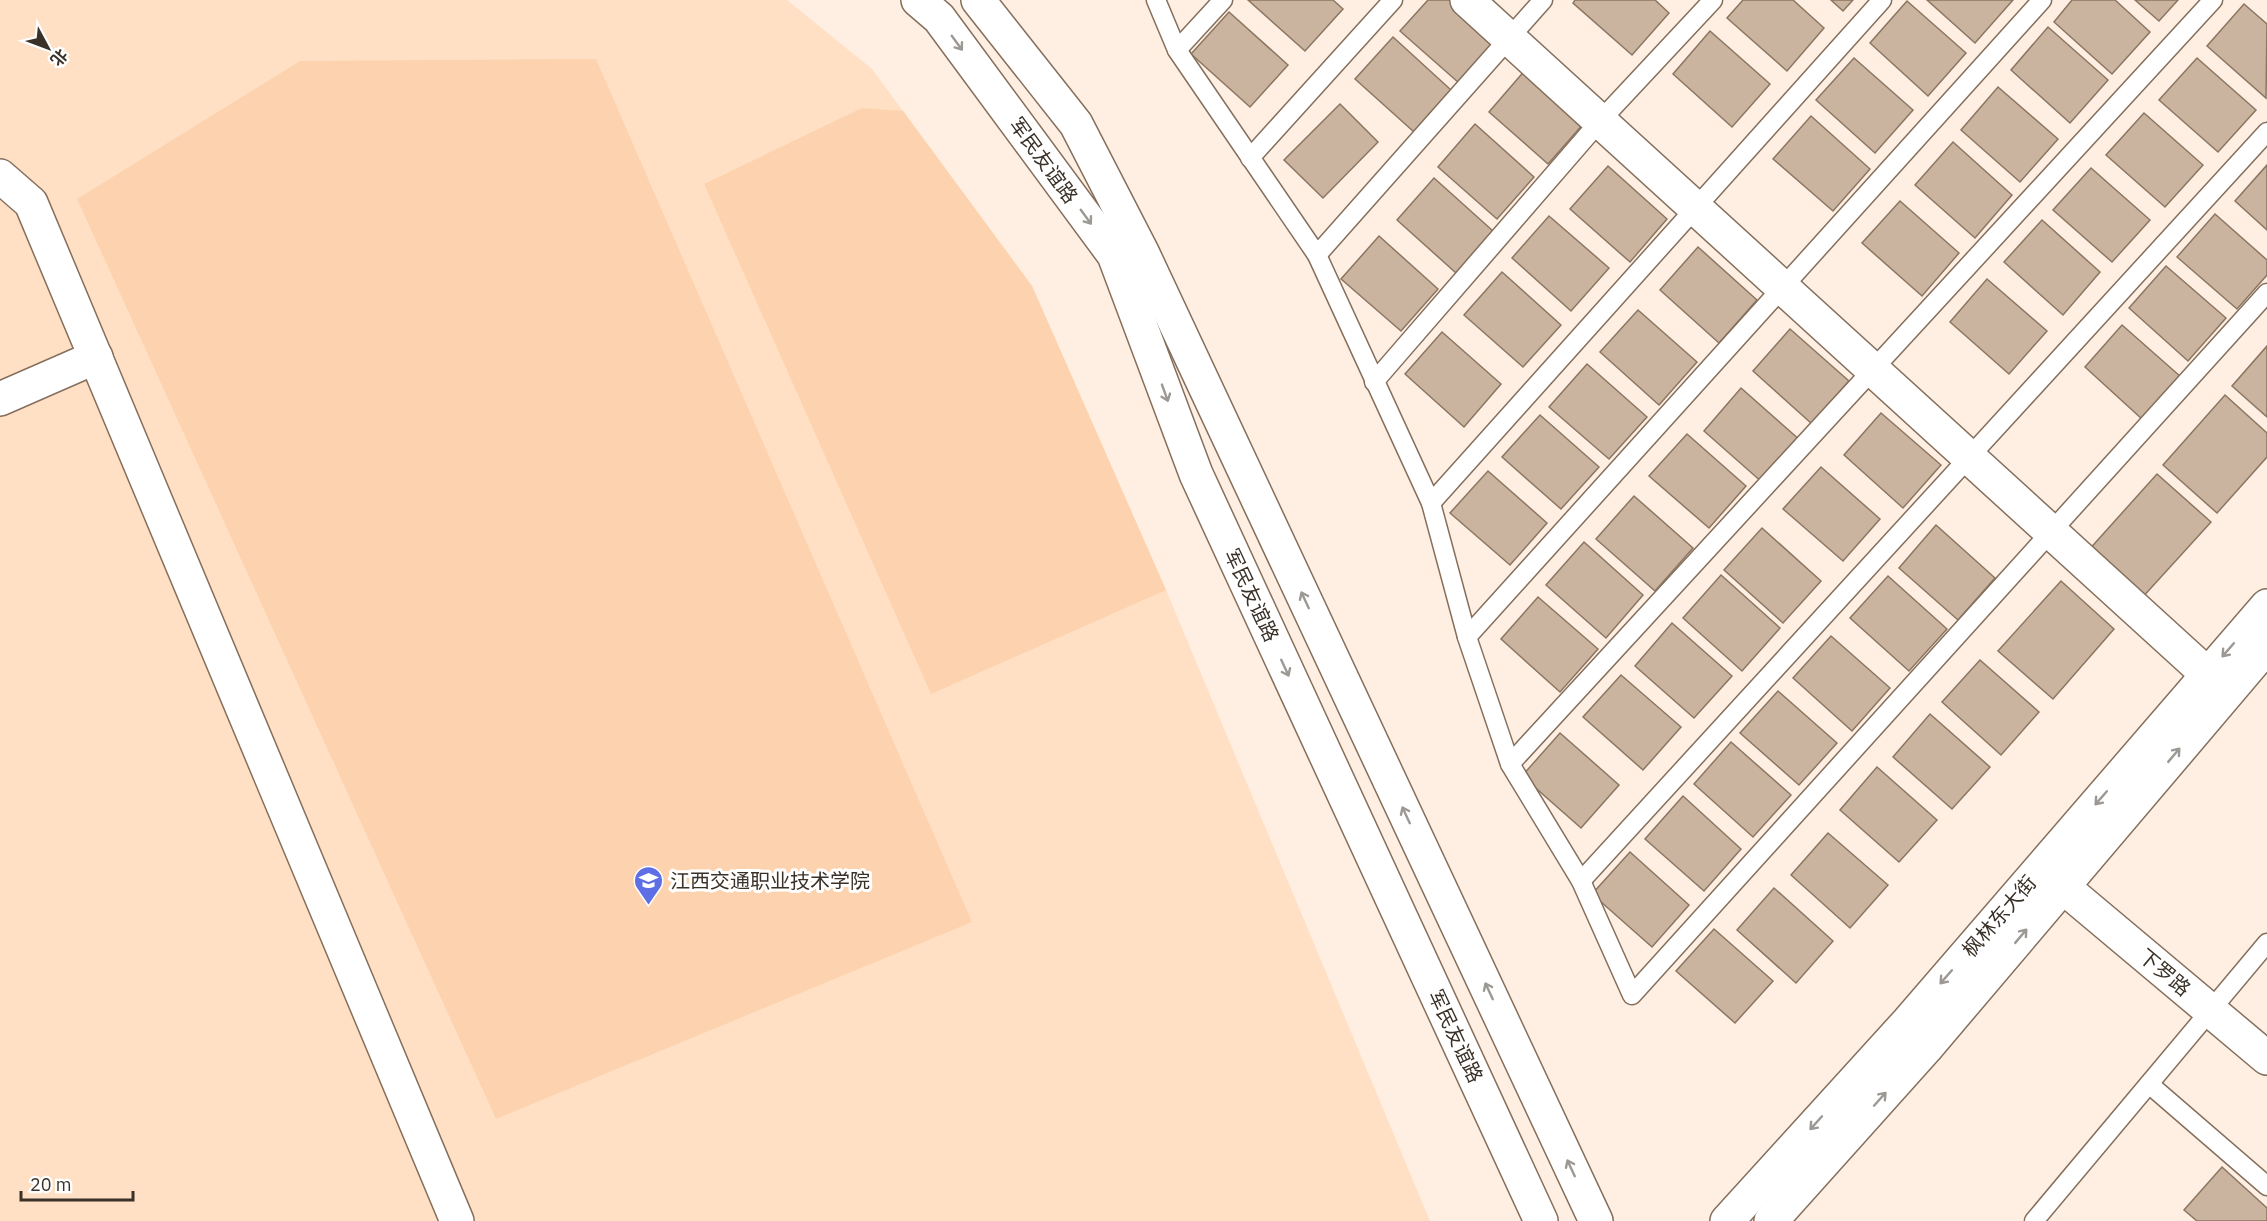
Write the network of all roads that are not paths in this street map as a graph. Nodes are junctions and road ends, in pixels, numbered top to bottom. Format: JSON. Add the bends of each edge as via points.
{"nodes":[{"id":1,"x":918,"y":0,"type":"edge"},
{"id":2,"x":978,"y":0,"type":"edge"},
{"id":3,"x":1156,"y":0,"type":"edge"},
{"id":4,"x":1223,"y":0,"type":"edge"},
{"id":5,"x":1393,"y":0,"type":"edge"},
{"id":6,"x":1467,"y":0,"type":"edge"},
{"id":7,"x":1543,"y":0,"type":"edge"},
{"id":8,"x":1713,"y":0,"type":"edge"},
{"id":9,"x":1882,"y":0,"type":"edge"},
{"id":10,"x":2042,"y":0,"type":"edge"},
{"id":11,"x":2213,"y":0,"type":"edge"},
{"id":12,"x":1509,"y":39,"type":"junction"},
{"id":13,"x":1177,"y":50,"type":"junction"},
{"id":14,"x":1600,"y":121,"type":"junction"},
{"id":15,"x":2267,"y":132,"type":"edge"},
{"id":16,"x":1250,"y":158,"type":"junction"},
{"id":17,"x":0,"y":176,"type":"edge"},
{"id":18,"x":1695,"y":208,"type":"junction"},
{"id":19,"x":1317,"y":255,"type":"junction"},
{"id":20,"x":1782,"y":288,"type":"junction"},
{"id":21,"x":2267,"y":293,"type":"edge"},
{"id":22,"x":96,"y":357,"type":"junction"},
{"id":23,"x":1873,"y":370,"type":"junction"},
{"id":24,"x":1374,"y":382,"type":"junction"},
{"id":25,"x":0,"y":399,"type":"edge"},
{"id":26,"x":1968,"y":458,"type":"junction"},
{"id":27,"x":1431,"y":503,"type":"junction"},
{"id":28,"x":2051,"y":532,"type":"junction"},
{"id":29,"x":2267,"y":606,"type":"edge"},
{"id":30,"x":1467,"y":637,"type":"junction"},
{"id":31,"x":2267,"y":646,"type":"edge"},
{"id":32,"x":2207,"y":674,"type":"junction"},
{"id":33,"x":1510,"y":764,"type":"junction"},
{"id":34,"x":1581,"y":880,"type":"junction"},
{"id":35,"x":2062,"y":886,"type":"junction"},
{"id":36,"x":2267,"y":943,"type":"edge"},
{"id":37,"x":2210,"y":1010,"type":"junction"},
{"id":38,"x":2267,"y":1058,"type":"edge"},
{"id":39,"x":2149,"y":1084,"type":"junction"},
{"id":40,"x":2267,"y":1186,"type":"edge"},
{"id":41,"x":458,"y":1221,"type":"edge"},
{"id":42,"x":1541,"y":1221,"type":"edge"},
{"id":43,"x":1596,"y":1221,"type":"edge"},
{"id":44,"x":1727,"y":1221,"type":"edge"},
{"id":45,"x":1771,"y":1221,"type":"edge"},
{"id":46,"x":2034,"y":1221,"type":"edge"}],
"edges":[{"from":1,"to":42,"type":"street","name":"军民友谊路","one_way":true,"via":[[939,18],[1114,255],[1196,474]]},
{"from":43,"to":2,"type":"street","name":"军民友谊路","one_way":true,"via":[[1143,252],[1076,124]]},
{"from":3,"to":13,"type":"lane"},
{"from":4,"to":13,"type":"lane"},
{"from":5,"to":16,"type":"lane"},
{"from":6,"to":12,"type":"street"},
{"from":7,"to":12,"type":"lane"},
{"from":8,"to":14,"type":"lane"},
{"from":9,"to":18,"type":"lane"},
{"from":10,"to":20,"type":"lane"},
{"from":11,"to":23,"type":"lane"},
{"from":12,"to":14,"type":"street"},
{"from":12,"to":19,"type":"lane"},
{"from":13,"to":16,"type":"lane"},
{"from":14,"to":18,"type":"street"},
{"from":14,"to":24,"type":"lane"},
{"from":15,"to":26,"type":"lane"},
{"from":16,"to":19,"type":"lane"},
{"from":17,"to":22,"type":"street","via":[[31,203]]},
{"from":18,"to":20,"type":"street"},
{"from":18,"to":27,"type":"lane"},
{"from":19,"to":24,"type":"lane"},
{"from":20,"to":23,"type":"street"},
{"from":20,"to":30,"type":"lane"},
{"from":21,"to":28,"type":"lane"},
{"from":22,"to":25,"type":"street"},
{"from":22,"to":41,"type":"street"},
{"from":23,"to":26,"type":"street"},
{"from":23,"to":33,"type":"lane"},
{"from":24,"to":27,"type":"lane"},
{"from":26,"to":28,"type":"street"},
{"from":26,"to":34,"type":"lane"},
{"from":27,"to":30,"type":"lane"},
{"from":28,"to":32,"type":"street"},
{"from":28,"to":34,"type":"lane","via":[[1632,994]]},
{"from":29,"to":32,"type":"street","name":"枫林东大街","one_way":true},
{"from":30,"to":33,"type":"lane"},
{"from":35,"to":31,"type":"street","name":"枫林东大街","one_way":true},
{"from":32,"to":44,"type":"street","name":"枫林东大街","one_way":true,"via":[[1908,1022]]},
{"from":33,"to":34,"type":"lane"},
{"from":35,"to":37,"type":"street","name":"下罗路"},
{"from":45,"to":35,"type":"street","name":"枫林东大街","one_way":true,"via":[[1926,1048]]},
{"from":36,"to":37,"type":"lane"},
{"from":37,"to":38,"type":"street","name":"下罗路"},
{"from":37,"to":39,"type":"lane"},
{"from":39,"to":40,"type":"lane"},
{"from":39,"to":46,"type":"lane"}]}
